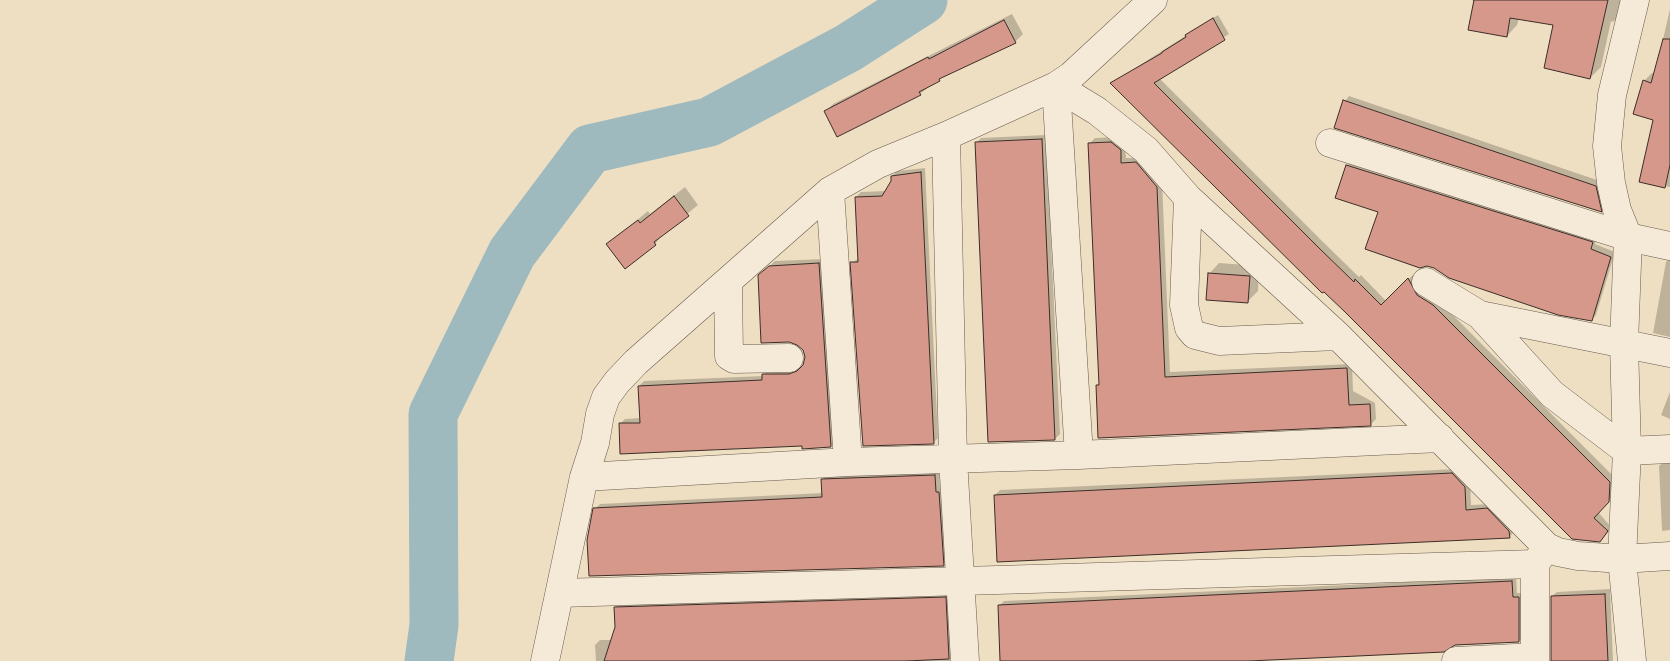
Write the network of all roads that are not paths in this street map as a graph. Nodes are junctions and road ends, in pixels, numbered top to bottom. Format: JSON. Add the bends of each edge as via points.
{"nodes":[{"id":1,"x":1153,"y":0,"type":"edge"},
{"id":2,"x":1635,"y":0,"type":"edge"},
{"id":3,"x":1056,"y":86,"type":"junction"},
{"id":4,"x":946,"y":136,"type":"junction"},
{"id":5,"x":1330,"y":143,"type":"dead end"},
{"id":6,"x":830,"y":191,"type":"junction"},
{"id":7,"x":1188,"y":198,"type":"junction"},
{"id":8,"x":1628,"y":237,"type":"junction"},
{"id":9,"x":1670,"y":246,"type":"edge"},
{"id":10,"x":1426,"y":282,"type":"dead end"},
{"id":11,"x":728,"y":283,"type":"junction"},
{"id":12,"x":1480,"y":315,"type":"junction"},
{"id":13,"x":1338,"y":336,"type":"junction"},
{"id":14,"x":1624,"y":344,"type":"junction"},
{"id":15,"x":1670,"y":353,"type":"edge"},
{"id":16,"x":790,"y":358,"type":"dead end"},
{"id":17,"x":1440,"y":438,"type":"junction"},
{"id":18,"x":1670,"y":449,"type":"edge"},
{"id":19,"x":1627,"y":451,"type":"junction"},
{"id":20,"x":1079,"y":455,"type":"junction"},
{"id":21,"x":953,"y":459,"type":"junction"},
{"id":22,"x":848,"y":462,"type":"junction"},
{"id":23,"x":584,"y":477,"type":"junction"},
{"id":24,"x":1541,"y":555,"type":"junction"},
{"id":25,"x":1670,"y":556,"type":"edge"},
{"id":26,"x":1622,"y":558,"type":"junction"},
{"id":27,"x":959,"y":579,"type":"junction"},
{"id":28,"x":560,"y":593,"type":"junction"},
{"id":29,"x":1535,"y":659,"type":"edge"},
{"id":30,"x":544,"y":661,"type":"edge"},
{"id":31,"x":964,"y":661,"type":"edge"},
{"id":32,"x":1456,"y":661,"type":"edge"},
{"id":33,"x":1632,"y":661,"type":"edge"}],
"edges":[{"from":1,"to":3,"type":"street"},
{"from":2,"to":8,"type":"street","via":[[1612,95],[1607,146],[1617,210]]},
{"from":3,"to":4,"type":"street"},
{"from":3,"to":7,"type":"street","via":[[1128,135],[1154,158]]},
{"from":3,"to":20,"type":"street"},
{"from":4,"to":6,"type":"street","via":[[878,164]]},
{"from":4,"to":21,"type":"street"},
{"from":5,"to":8,"type":"street"},
{"from":6,"to":11,"type":"street"},
{"from":6,"to":22,"type":"street"},
{"from":7,"to":13,"type":"street"},
{"from":7,"to":13,"type":"street","via":[[1184,305],[1189,328],[1194,335],[1219,341]]},
{"from":8,"to":9,"type":"street"},
{"from":8,"to":14,"type":"street"},
{"from":10,"to":12,"type":"street"},
{"from":11,"to":16,"type":"street","via":[[729,356],[734,359]]},
{"from":11,"to":23,"type":"street","via":[[616,382],[600,414]]},
{"from":12,"to":14,"type":"street"},
{"from":12,"to":19,"type":"street","via":[[1552,394]]},
{"from":13,"to":17,"type":"street"},
{"from":14,"to":15,"type":"street"},
{"from":14,"to":19,"type":"street"},
{"from":17,"to":20,"type":"street"},
{"from":17,"to":24,"type":"street"},
{"from":18,"to":19,"type":"street"},
{"from":19,"to":26,"type":"street"},
{"from":20,"to":21,"type":"street"},
{"from":21,"to":22,"type":"street"},
{"from":21,"to":27,"type":"street"},
{"from":22,"to":23,"type":"street"},
{"from":23,"to":28,"type":"street"},
{"from":24,"to":26,"type":"street","via":[[1558,552]]},
{"from":24,"to":27,"type":"street"},
{"from":24,"to":29,"type":"street"},
{"from":25,"to":26,"type":"street"},
{"from":26,"to":33,"type":"street"},
{"from":27,"to":28,"type":"street"},
{"from":27,"to":31,"type":"street"},
{"from":28,"to":30,"type":"street"},
{"from":29,"to":32,"type":"street"}]}
